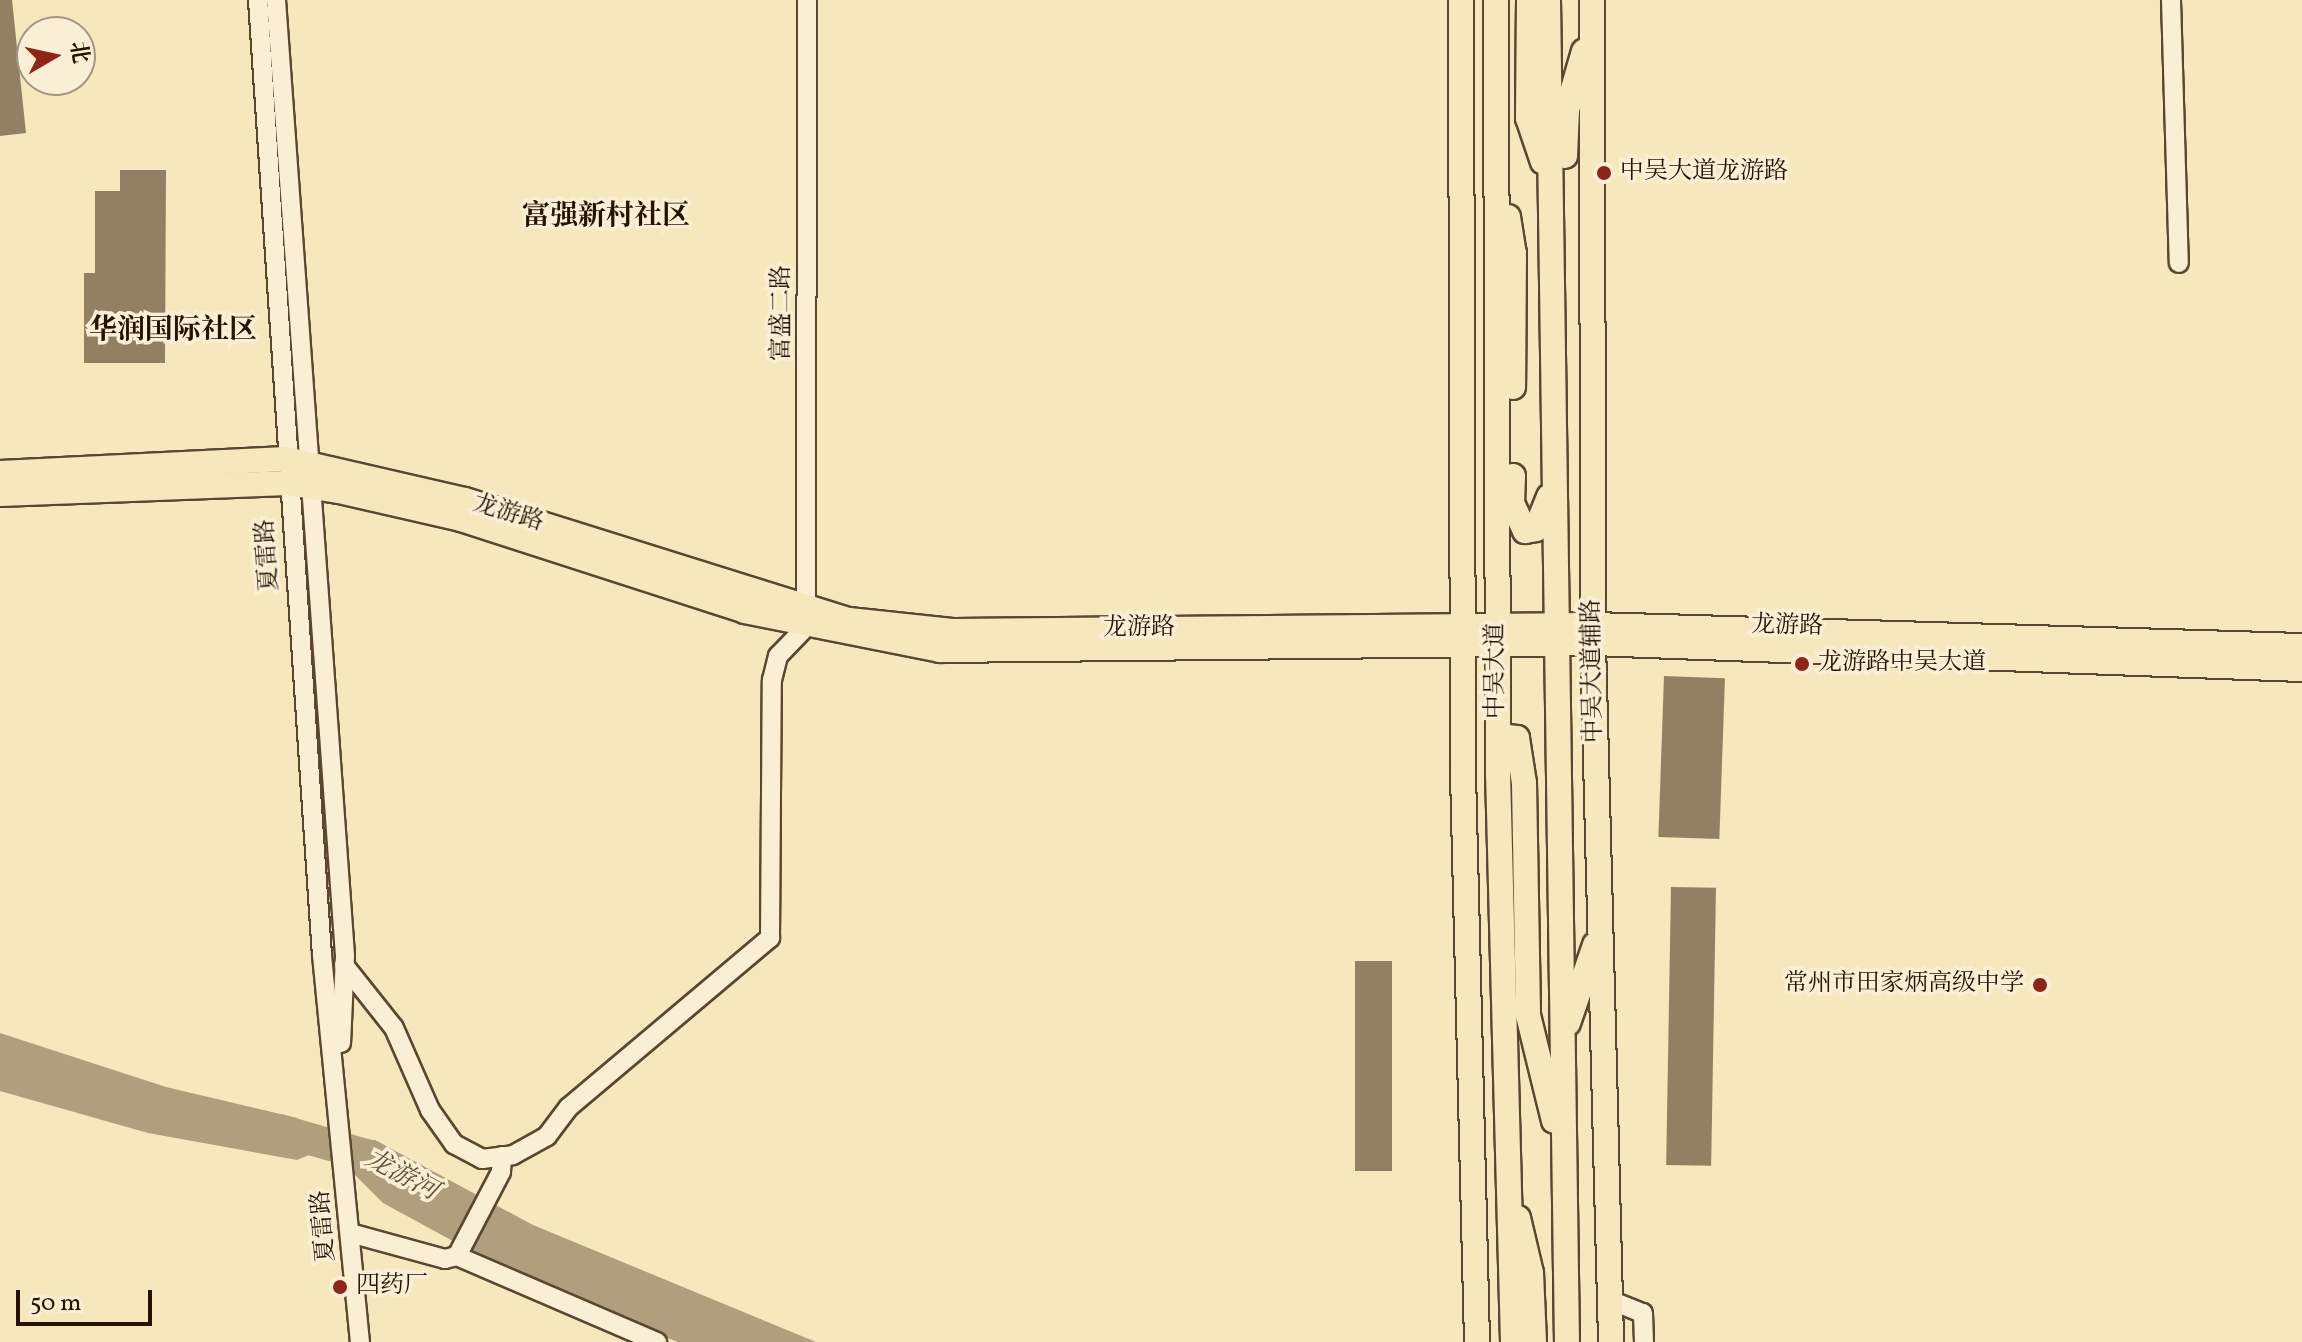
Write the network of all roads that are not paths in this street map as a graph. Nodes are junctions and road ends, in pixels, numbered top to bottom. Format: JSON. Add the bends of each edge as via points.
{"nodes":[{"id":1,"x":258,"y":0,"type":"edge"},
{"id":2,"x":276,"y":0,"type":"edge"},
{"id":3,"x":807,"y":0,"type":"edge"},
{"id":4,"x":1461,"y":0,"type":"edge"},
{"id":5,"x":1496,"y":0,"type":"edge"},
{"id":6,"x":1529,"y":0,"type":"edge"},
{"id":7,"x":1548,"y":0,"type":"edge"},
{"id":8,"x":1592,"y":0,"type":"edge"},
{"id":9,"x":2171,"y":0,"type":"edge"},
{"id":10,"x":1592,"y":25,"type":"junction"},
{"id":11,"x":1496,"y":139,"type":"junction"},
{"id":12,"x":1496,"y":175,"type":"junction"},
{"id":13,"x":1550,"y":184,"type":"junction"},
{"id":14,"x":1551,"y":237,"type":"junction"},
{"id":15,"x":1462,"y":258,"type":"junction"},
{"id":16,"x":2179,"y":263,"type":"dead end"},
{"id":17,"x":287,"y":471,"type":"junction"},
{"id":18,"x":0,"y":473,"type":"edge"},
{"id":19,"x":312,"y":476,"type":"junction"},
{"id":20,"x":1554,"y":484,"type":"junction"},
{"id":21,"x":0,"y":494,"type":"edge"},
{"id":22,"x":806,"y":617,"type":"junction"},
{"id":23,"x":1593,"y":634,"type":"junction"},
{"id":24,"x":1556,"y":635,"type":"junction"},
{"id":25,"x":1497,"y":636,"type":"junction"},
{"id":26,"x":1462,"y":637,"type":"junction"},
{"id":27,"x":2302,"y":646,"type":"edge"},
{"id":28,"x":2302,"y":669,"type":"edge"},
{"id":29,"x":1498,"y":773,"type":"junction"},
{"id":30,"x":1600,"y":931,"type":"junction"},
{"id":31,"x":344,"y":965,"type":"junction"},
{"id":32,"x":1469,"y":1038,"type":"junction"},
{"id":33,"x":1562,"y":1041,"type":"junction"},
{"id":34,"x":339,"y":1106,"type":"junction"},
{"id":35,"x":1564,"y":1162,"type":"junction"},
{"id":36,"x":501,"y":1164,"type":"junction"},
{"id":37,"x":1506,"y":1168,"type":"junction"},
{"id":38,"x":350,"y":1233,"type":"junction"},
{"id":39,"x":460,"y":1248,"type":"junction"},
{"id":40,"x":1610,"y":1300,"type":"junction"},
{"id":41,"x":360,"y":1342,"type":"edge"},
{"id":42,"x":657,"y":1342,"type":"edge"},
{"id":43,"x":1477,"y":1342,"type":"edge"},
{"id":44,"x":1513,"y":1342,"type":"edge"},
{"id":45,"x":1534,"y":1342,"type":"edge"},
{"id":46,"x":1567,"y":1342,"type":"edge"},
{"id":47,"x":1611,"y":1342,"type":"edge"},
{"id":48,"x":1644,"y":1342,"type":"edge"}],
"edges":[{"from":1,"to":17,"type":"street","name":"夏雷路"},
{"from":2,"to":19,"type":"street","name":"夏雷路"},
{"from":3,"to":22,"type":"street","name":"富盛二路"},
{"from":4,"to":15,"type":"main road"},
{"from":5,"to":11,"type":"main road","name":"中吴大道"},
{"from":6,"to":13,"type":"main road","via":[[1528,118]]},
{"from":7,"to":13,"type":"main road"},
{"from":8,"to":10,"type":"main road","name":"中吴大道辅路"},
{"from":9,"to":16,"type":"street"},
{"from":10,"to":14,"type":"main road","via":[[1567,110]]},
{"from":10,"to":23,"type":"main road","name":"中吴大道辅路"},
{"from":11,"to":12,"type":"main road","name":"中吴大道"},
{"from":11,"to":20,"type":"main road","via":[[1514,253],[1512,503],[1525,531],[1536,529]]},
{"from":12,"to":15,"type":"main road"},
{"from":12,"to":25,"type":"main road","name":"中吴大道"},
{"from":13,"to":14,"type":"main road"},
{"from":14,"to":20,"type":"main road"},
{"from":15,"to":26,"type":"main road"},
{"from":17,"to":18,"type":"main road","name":"龙游路"},
{"from":17,"to":19,"type":"main road","name":"龙游路"},
{"from":17,"to":21,"type":"main road","name":"龙游路"},
{"from":17,"to":34,"type":"street","name":"夏雷路","via":[[322,955]]},
{"from":19,"to":22,"type":"main road","name":"龙游路"},
{"from":19,"to":31,"type":"street","name":"夏雷路"},
{"from":20,"to":24,"type":"main road"},
{"from":22,"to":26,"type":"main road","name":"龙游路","via":[[954,631]]},
{"from":22,"to":36,"type":"street","via":[[778,656],[772,680],[770,938],[569,1107],[547,1136]]},
{"from":23,"to":24,"type":"main road","name":"龙游路"},
{"from":23,"to":27,"type":"main road","name":"龙游路"},
{"from":23,"to":28,"type":"main road","name":"龙游路"},
{"from":23,"to":30,"type":"main road","name":"中吴大道辅路"},
{"from":24,"to":25,"type":"main road","name":"龙游路"},
{"from":24,"to":33,"type":"main road"},
{"from":25,"to":26,"type":"main road","name":"龙游路"},
{"from":25,"to":29,"type":"main road","name":"中吴大道"},
{"from":26,"to":32,"type":"main road"},
{"from":29,"to":35,"type":"main road","via":[[1507,737],[1517,738],[1524,783],[1528,1015]]},
{"from":29,"to":37,"type":"main road","name":"中吴大道"},
{"from":30,"to":33,"type":"main road"},
{"from":30,"to":40,"type":"main road","name":"中吴大道辅路"},
{"from":31,"to":34,"type":"street","name":"夏雷路"},
{"from":31,"to":36,"type":"street","via":[[394,1028],[430,1110],[454,1144]]},
{"from":32,"to":37,"type":"main road"},
{"from":32,"to":43,"type":"main road"},
{"from":33,"to":35,"type":"main road"},
{"from":34,"to":38,"type":"street","name":"夏雷路"},
{"from":35,"to":46,"type":"main road"},
{"from":36,"to":39,"type":"street"},
{"from":37,"to":44,"type":"main road","name":"中吴大道"},
{"from":37,"to":45,"type":"main road","via":[[1531,1273]]},
{"from":38,"to":39,"type":"street","via":[[445,1259]]},
{"from":38,"to":41,"type":"street","name":"夏雷路"},
{"from":39,"to":42,"type":"street"},
{"from":40,"to":47,"type":"main road","name":"中吴大道辅路"},
{"from":40,"to":48,"type":"street","via":[[1643,1313]]}]}
